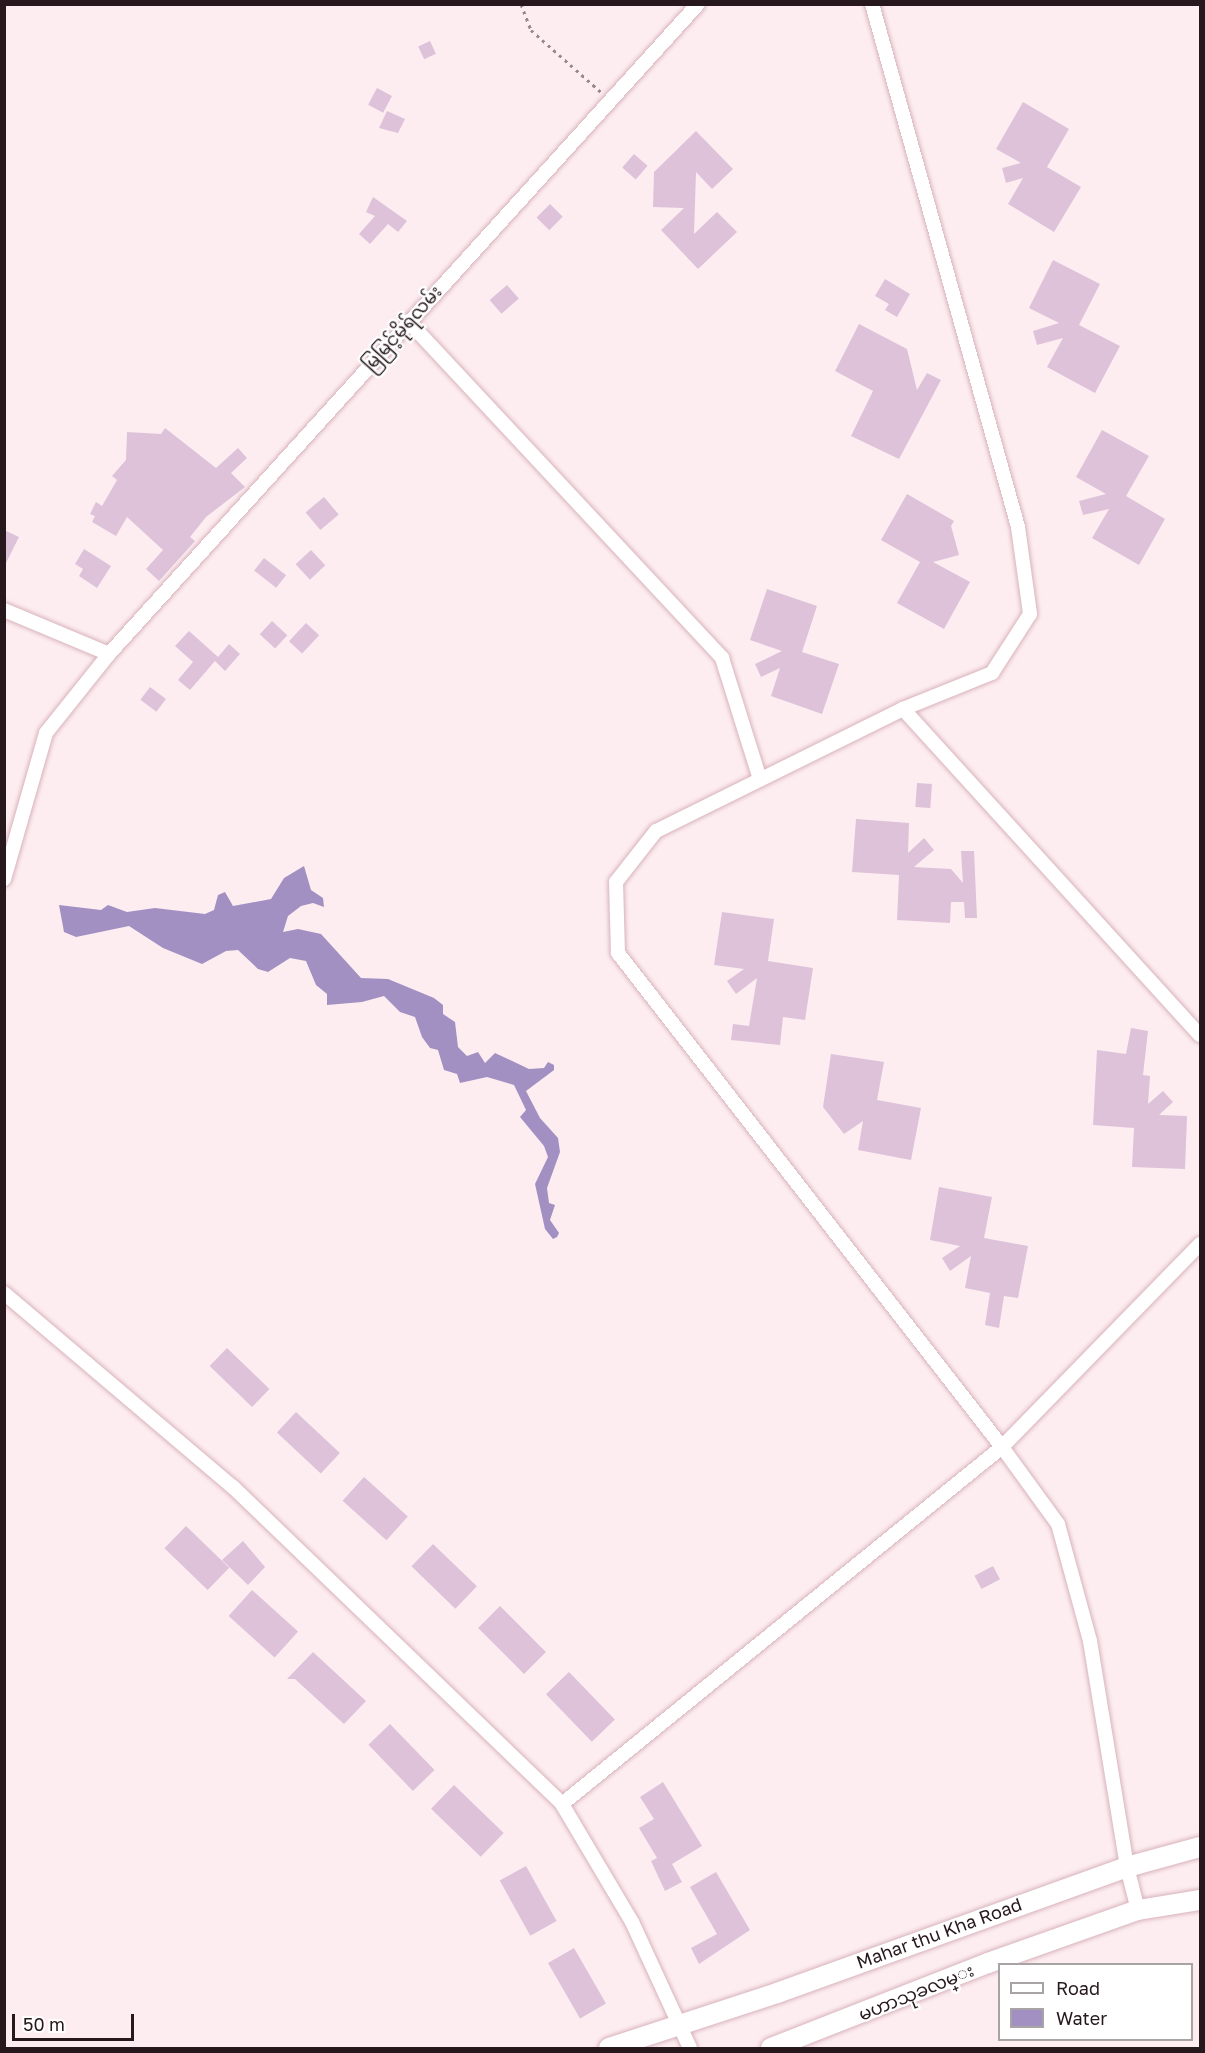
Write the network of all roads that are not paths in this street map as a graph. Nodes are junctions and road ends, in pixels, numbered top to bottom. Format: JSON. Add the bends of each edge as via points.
{"nodes":[{"id":1,"x":698,"y":4,"type":"edge"},
{"id":2,"x":872,"y":4,"type":"edge"},
{"id":3,"x":408,"y":321,"type":"junction"},
{"id":4,"x":4,"y":610,"type":"edge"},
{"id":5,"x":109,"y":654,"type":"junction"},
{"id":6,"x":903,"y":710,"type":"junction"},
{"id":7,"x":760,"y":779,"type":"junction"},
{"id":8,"x":4,"y":879,"type":"edge"},
{"id":9,"x":1200,"y":1035,"type":"edge"},
{"id":10,"x":1200,"y":1244,"type":"edge"},
{"id":11,"x":4,"y":1293,"type":"edge"},
{"id":12,"x":1002,"y":1447,"type":"junction"},
{"id":13,"x":562,"y":1804,"type":"junction"},
{"id":14,"x":1200,"y":1847,"type":"edge"},
{"id":15,"x":1126,"y":1867,"type":"junction"},
{"id":16,"x":1200,"y":1900,"type":"edge"},
{"id":17,"x":1138,"y":1910,"type":"junction"},
{"id":18,"x":681,"y":2026,"type":"junction"},
{"id":19,"x":609,"y":2049,"type":"edge"},
{"id":20,"x":690,"y":2049,"type":"edge"},
{"id":21,"x":771,"y":2049,"type":"edge"}],
"edges":[{"from":1,"to":3,"type":"street","name":"မြမြင့်မိုရ်လမ်း"},
{"from":2,"to":6,"type":"street","via":[[1018,527],[1030,614],[992,673]]},
{"from":3,"to":5,"type":"street","name":"မြမြင့်မိုရ်လမ်း"},
{"from":3,"to":7,"type":"street","via":[[722,658]]},
{"from":4,"to":5,"type":"street"},
{"from":5,"to":8,"type":"street","name":"မြမြင့်မိုရ်လမ်း","via":[[46,733]]},
{"from":6,"to":7,"type":"street"},
{"from":6,"to":9,"type":"street"},
{"from":7,"to":12,"type":"street","via":[[656,831],[616,882],[618,953]]},
{"from":10,"to":12,"type":"street"},
{"from":11,"to":13,"type":"street","via":[[233,1487]]},
{"from":12,"to":13,"type":"street"},
{"from":12,"to":15,"type":"street","via":[[1058,1524],[1090,1641]]},
{"from":13,"to":18,"type":"street","via":[[632,1922]]},
{"from":14,"to":15,"type":"main road","name":"Mahar thu Kha Road"},
{"from":15,"to":17,"type":"street"},
{"from":15,"to":18,"type":"main road","name":"Mahar thu Kha Road"},
{"from":16,"to":17,"type":"main road","name":"မဟာသုခလမ္း"},
{"from":17,"to":21,"type":"main road","name":"မဟာသုခလမ္း","via":[[988,1963]]},
{"from":18,"to":19,"type":"main road","name":"Mahar thu Kha Road"},
{"from":18,"to":20,"type":"street"}]}
